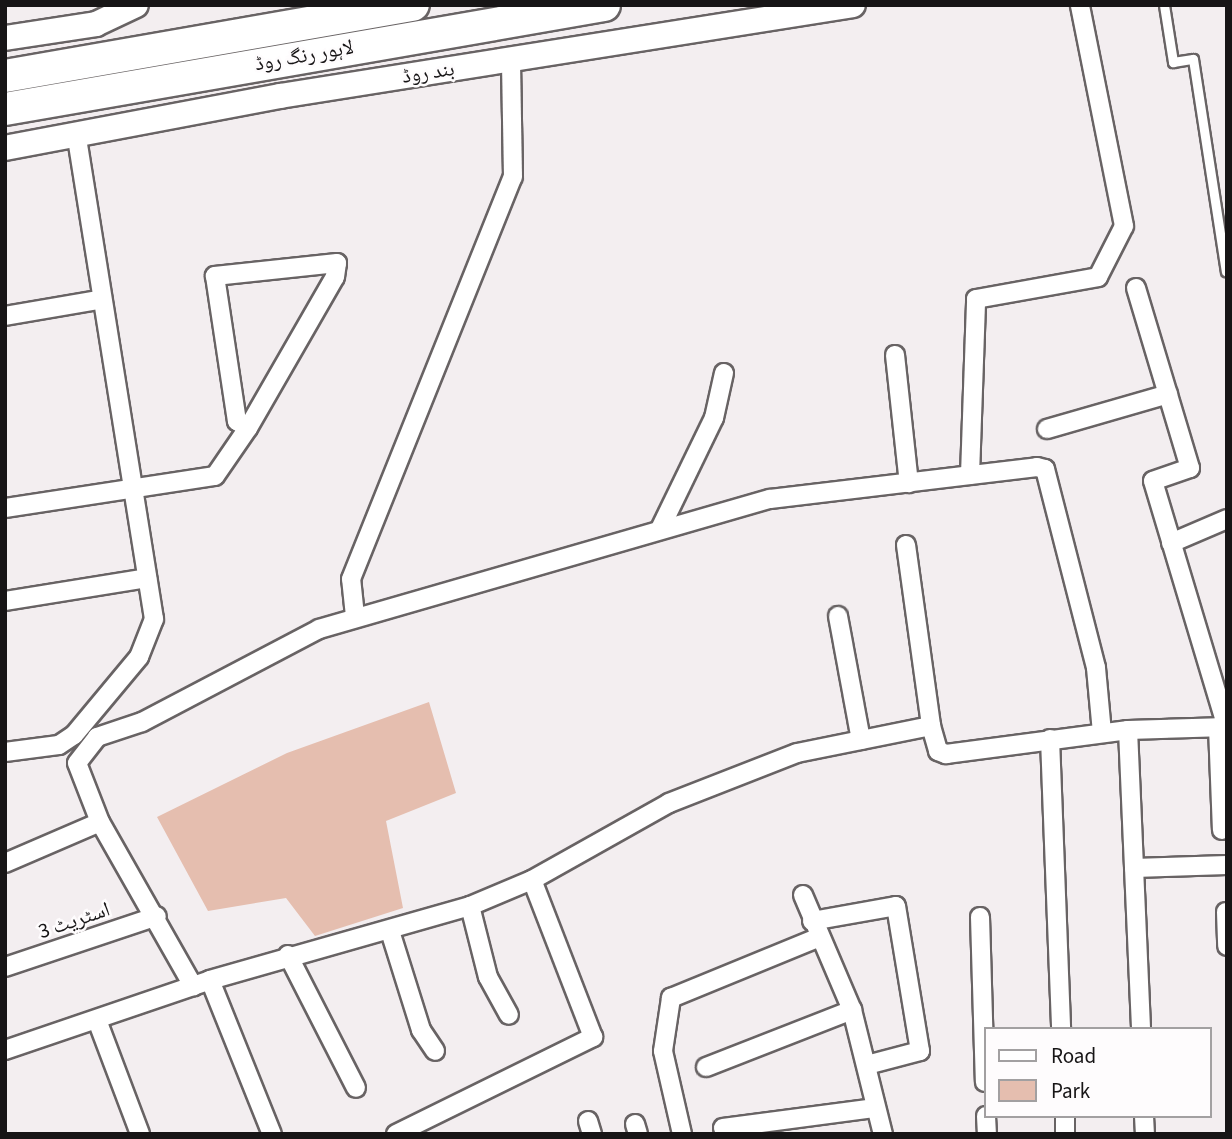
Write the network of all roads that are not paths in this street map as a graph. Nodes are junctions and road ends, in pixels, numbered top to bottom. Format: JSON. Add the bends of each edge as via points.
{"nodes":[{"id":1,"x":135,"y":5,"type":"edge"},
{"id":2,"x":257,"y":5,"type":"edge"},
{"id":3,"x":315,"y":5,"type":"edge"},
{"id":4,"x":413,"y":5,"type":"edge"},
{"id":5,"x":604,"y":5,"type":"edge"},
{"id":6,"x":853,"y":5,"type":"edge"},
{"id":7,"x":1080,"y":5,"type":"edge"},
{"id":8,"x":1164,"y":5,"type":"edge"},
{"id":9,"x":102,"y":14,"type":"edge"},
{"id":10,"x":344,"y":17,"type":"junction"},
{"id":11,"x":238,"y":36,"type":"junction"},
{"id":12,"x":5,"y":38,"type":"edge"},
{"id":13,"x":511,"y":58,"type":"junction"},
{"id":14,"x":5,"y":76,"type":"edge"},
{"id":15,"x":5,"y":109,"type":"edge"},
{"id":16,"x":78,"y":136,"type":"junction"},
{"id":17,"x":5,"y":148,"type":"edge"},
{"id":18,"x":1226,"y":271,"type":"edge"},
{"id":19,"x":1136,"y":288,"type":"dead end"},
{"id":20,"x":99,"y":300,"type":"junction"},
{"id":21,"x":5,"y":316,"type":"edge"},
{"id":22,"x":895,"y":355,"type":"dead end"},
{"id":23,"x":724,"y":373,"type":"dead end"},
{"id":24,"x":1168,"y":394,"type":"junction"},
{"id":25,"x":248,"y":428,"type":"junction"},
{"id":26,"x":1047,"y":429,"type":"dead end"},
{"id":27,"x":970,"y":475,"type":"junction"},
{"id":28,"x":909,"y":482,"type":"junction"},
{"id":29,"x":132,"y":491,"type":"junction"},
{"id":30,"x":5,"y":508,"type":"edge"},
{"id":31,"x":1227,"y":519,"type":"edge"},
{"id":32,"x":661,"y":527,"type":"junction"},
{"id":33,"x":1171,"y":543,"type":"junction"},
{"id":34,"x":906,"y":545,"type":"dead end"},
{"id":35,"x":147,"y":578,"type":"junction"},
{"id":36,"x":5,"y":601,"type":"edge"},
{"id":37,"x":355,"y":616,"type":"junction"},
{"id":38,"x":838,"y":616,"type":"dead end"},
{"id":39,"x":931,"y":726,"type":"junction"},
{"id":40,"x":1224,"y":727,"type":"edge"},
{"id":41,"x":1128,"y":730,"type":"junction"},
{"id":42,"x":1102,"y":733,"type":"junction"},
{"id":43,"x":1050,"y":739,"type":"junction"},
{"id":44,"x":861,"y":740,"type":"junction"},
{"id":45,"x":5,"y":752,"type":"edge"},
{"id":46,"x":100,"y":822,"type":"junction"},
{"id":47,"x":1222,"y":830,"type":"dead end"},
{"id":48,"x":5,"y":863,"type":"edge"},
{"id":49,"x":1227,"y":865,"type":"edge"},
{"id":50,"x":1134,"y":868,"type":"junction"},
{"id":51,"x":532,"y":880,"type":"junction"},
{"id":52,"x":803,"y":895,"type":"dead end"},
{"id":53,"x":470,"y":906,"type":"junction"},
{"id":54,"x":1226,"y":912,"type":"edge"},
{"id":55,"x":157,"y":916,"type":"junction"},
{"id":56,"x":980,"y":917,"type":"dead end"},
{"id":57,"x":815,"y":929,"type":"junction"},
{"id":58,"x":390,"y":931,"type":"junction"},
{"id":59,"x":1227,"y":946,"type":"edge"},
{"id":60,"x":288,"y":955,"type":"junction"},
{"id":61,"x":5,"y":967,"type":"edge"},
{"id":62,"x":202,"y":983,"type":"junction"},
{"id":63,"x":852,"y":1010,"type":"junction"},
{"id":64,"x":509,"y":1015,"type":"dead end"},
{"id":65,"x":97,"y":1020,"type":"junction"},
{"id":66,"x":1061,"y":1027,"type":"edge"},
{"id":67,"x":1141,"y":1027,"type":"edge"},
{"id":68,"x":984,"y":1049,"type":"edge"},
{"id":69,"x":5,"y":1050,"type":"edge"},
{"id":70,"x":435,"y":1051,"type":"dead end"},
{"id":71,"x":867,"y":1065,"type":"junction"},
{"id":72,"x":706,"y":1067,"type":"dead end"},
{"id":73,"x":355,"y":1088,"type":"dead end"},
{"id":74,"x":874,"y":1108,"type":"junction"},
{"id":75,"x":723,"y":1128,"type":"dead end"},
{"id":76,"x":140,"y":1134,"type":"edge"},
{"id":77,"x":272,"y":1134,"type":"edge"},
{"id":78,"x":396,"y":1134,"type":"edge"},
{"id":79,"x":682,"y":1134,"type":"edge"},
{"id":80,"x":883,"y":1134,"type":"edge"}],
"edges":[{"from":1,"to":9,"type":"main road"},
{"from":2,"to":11,"type":"highway"},
{"from":3,"to":10,"type":"highway"},
{"from":4,"to":10,"type":"highway","name":"لاہور رنگ روڈ"},
{"from":5,"to":15,"type":"highway","name":"لاہور رنگ روڈ"},
{"from":6,"to":13,"type":"main road","name":"بند روڈ"},
{"from":7,"to":27,"type":"street","via":[[1124,226],[1098,277],[976,299]]},
{"from":8,"to":18,"type":"lane","via":[[1173,62],[1193,59]]},
{"from":9,"to":12,"type":"main road"},
{"from":10,"to":11,"type":"highway","name":"لاہور رنگ روڈ"},
{"from":11,"to":14,"type":"highway","name":"لاہور رنگ روڈ"},
{"from":13,"to":16,"type":"main road","name":"بند روڈ"},
{"from":13,"to":37,"type":"street","via":[[513,177],[351,579]]},
{"from":16,"to":17,"type":"main road","name":"بند روڈ"},
{"from":16,"to":20,"type":"street"},
{"from":19,"to":24,"type":"street"},
{"from":20,"to":21,"type":"street"},
{"from":20,"to":29,"type":"street"},
{"from":22,"to":28,"type":"street"},
{"from":23,"to":32,"type":"street","via":[[714,418]]},
{"from":24,"to":26,"type":"street"},
{"from":24,"to":33,"type":"street","via":[[1190,468],[1153,481]]},
{"from":25,"to":25,"type":"street","via":[[237,421],[215,276],[337,263],[335,277]]},
{"from":25,"to":29,"type":"street","via":[[215,476]]},
{"from":27,"to":28,"type":"street"},
{"from":27,"to":42,"type":"street","via":[[1045,469],[1096,668]]},
{"from":28,"to":32,"type":"street","via":[[771,499]]},
{"from":29,"to":30,"type":"street"},
{"from":29,"to":35,"type":"street"},
{"from":31,"to":33,"type":"street"},
{"from":32,"to":37,"type":"street"},
{"from":33,"to":40,"type":"street"},
{"from":34,"to":39,"type":"street"},
{"from":35,"to":36,"type":"street"},
{"from":35,"to":45,"type":"street","via":[[154,619],[139,657],[74,735],[59,745]]},
{"from":37,"to":46,"type":"street","via":[[142,722],[97,737],[77,763]]},
{"from":38,"to":44,"type":"street"},
{"from":39,"to":43,"type":"street","via":[[941,753]]},
{"from":39,"to":44,"type":"street"},
{"from":40,"to":41,"type":"street"},
{"from":40,"to":47,"type":"street"},
{"from":41,"to":42,"type":"street"},
{"from":41,"to":50,"type":"street"},
{"from":42,"to":43,"type":"street"},
{"from":43,"to":66,"type":"street"},
{"from":44,"to":51,"type":"street","via":[[776,760],[669,803]]},
{"from":46,"to":48,"type":"street"},
{"from":46,"to":55,"type":"street"},
{"from":49,"to":50,"type":"street"},
{"from":50,"to":67,"type":"street"},
{"from":51,"to":53,"type":"street"},
{"from":51,"to":78,"type":"street","via":[[593,1037]]},
{"from":52,"to":57,"type":"street"},
{"from":53,"to":58,"type":"street"},
{"from":53,"to":64,"type":"street","via":[[488,977]]},
{"from":54,"to":59,"type":"street"},
{"from":55,"to":61,"type":"street","name":"اسٹریٹ 3"},
{"from":55,"to":62,"type":"street"},
{"from":56,"to":68,"type":"street"},
{"from":57,"to":63,"type":"street"},
{"from":57,"to":71,"type":"street","via":[[896,906],[920,1051]]},
{"from":57,"to":79,"type":"street","via":[[671,998],[663,1051]]},
{"from":58,"to":60,"type":"street"},
{"from":58,"to":70,"type":"street","via":[[421,1030]]},
{"from":60,"to":62,"type":"street"},
{"from":60,"to":73,"type":"street"},
{"from":62,"to":65,"type":"street"},
{"from":62,"to":77,"type":"street"},
{"from":63,"to":71,"type":"street"},
{"from":63,"to":72,"type":"street"},
{"from":65,"to":69,"type":"street"},
{"from":65,"to":76,"type":"street"},
{"from":71,"to":74,"type":"street"},
{"from":74,"to":75,"type":"street"},
{"from":74,"to":80,"type":"street"}]}
